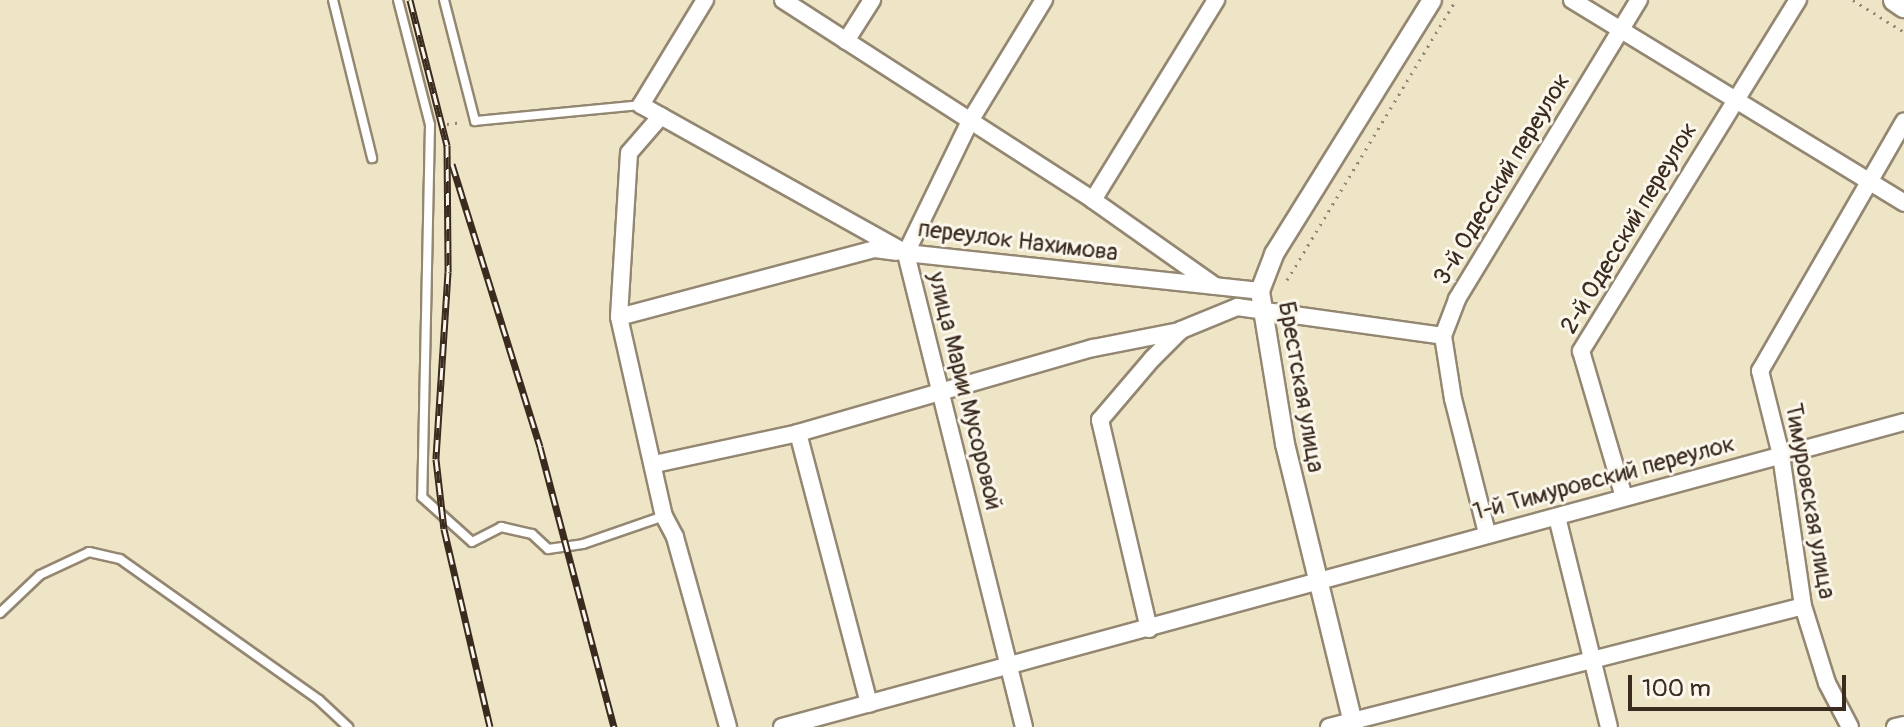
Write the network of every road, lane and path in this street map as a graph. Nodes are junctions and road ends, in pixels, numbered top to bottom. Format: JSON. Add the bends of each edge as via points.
{"nodes":[{"id":1,"x":333,"y":0,"type":"edge"},
{"id":2,"x":398,"y":0,"type":"edge"},
{"id":3,"x":444,"y":0,"type":"edge"},
{"id":4,"x":705,"y":0,"type":"edge"},
{"id":5,"x":783,"y":0,"type":"edge"},
{"id":6,"x":872,"y":0,"type":"edge"},
{"id":7,"x":1044,"y":0,"type":"edge"},
{"id":8,"x":1216,"y":0,"type":"edge"},
{"id":9,"x":1432,"y":0,"type":"edge"},
{"id":10,"x":1456,"y":0,"type":"edge"},
{"id":11,"x":1572,"y":0,"type":"edge"},
{"id":12,"x":1639,"y":0,"type":"edge"},
{"id":13,"x":1798,"y":0,"type":"edge"},
{"id":14,"x":1853,"y":0,"type":"edge"},
{"id":15,"x":1895,"y":0,"type":"edge"},
{"id":16,"x":1904,"y":6,"type":"edge"},
{"id":17,"x":1620,"y":30,"type":"junction"},
{"id":18,"x":1904,"y":32,"type":"edge"},
{"id":19,"x":846,"y":41,"type":"junction"},
{"id":20,"x":1735,"y":100,"type":"junction"},
{"id":21,"x":641,"y":105,"type":"junction"},
{"id":22,"x":661,"y":116,"type":"junction"},
{"id":23,"x":475,"y":121,"type":"junction"},
{"id":24,"x":970,"y":121,"type":"junction"},
{"id":25,"x":1904,"y":122,"type":"edge"},
{"id":26,"x":430,"y":125,"type":"junction"},
{"id":27,"x":372,"y":158,"type":"dead end"},
{"id":28,"x":1869,"y":178,"type":"junction"},
{"id":29,"x":1093,"y":200,"type":"junction"},
{"id":30,"x":1904,"y":203,"type":"edge"},
{"id":31,"x":906,"y":253,"type":"junction"},
{"id":32,"x":1287,"y":280,"type":"dead end"},
{"id":33,"x":1218,"y":287,"type":"junction"},
{"id":34,"x":1260,"y":300,"type":"junction"},
{"id":35,"x":619,"y":317,"type":"junction"},
{"id":36,"x":1181,"y":330,"type":"junction"},
{"id":37,"x":1443,"y":336,"type":"junction"},
{"id":38,"x":941,"y":389,"type":"junction"},
{"id":39,"x":1904,"y":422,"type":"edge"},
{"id":40,"x":798,"y":433,"type":"junction"},
{"id":41,"x":1781,"y":455,"type":"junction"},
{"id":42,"x":655,"y":464,"type":"junction"},
{"id":43,"x":1624,"y":497,"type":"junction"},
{"id":44,"x":664,"y":516,"type":"junction"},
{"id":45,"x":1557,"y":517,"type":"junction"},
{"id":46,"x":1487,"y":533,"type":"junction"},
{"id":47,"x":1315,"y":580,"type":"junction"},
{"id":48,"x":1803,"y":606,"type":"junction"},
{"id":49,"x":0,"y":613,"type":"edge"},
{"id":50,"x":1149,"y":629,"type":"junction"},
{"id":51,"x":1593,"y":657,"type":"junction"},
{"id":52,"x":1009,"y":668,"type":"junction"},
{"id":53,"x":869,"y":704,"type":"junction"},
{"id":54,"x":1353,"y":724,"type":"edge"},
{"id":55,"x":1904,"y":725,"type":"edge"},
{"id":56,"x":348,"y":727,"type":"edge"},
{"id":57,"x":728,"y":727,"type":"edge"},
{"id":58,"x":782,"y":727,"type":"edge"},
{"id":59,"x":1024,"y":727,"type":"edge"},
{"id":60,"x":1329,"y":727,"type":"edge"},
{"id":61,"x":1609,"y":727,"type":"edge"},
{"id":62,"x":1850,"y":727,"type":"edge"},
{"id":63,"x":1895,"y":727,"type":"edge"}],
"edges":[{"from":1,"to":27,"type":"lane"},
{"from":2,"to":26,"type":"lane"},
{"from":3,"to":23,"type":"lane"},
{"from":4,"to":21,"type":"street"},
{"from":5,"to":19,"type":"street"},
{"from":6,"to":19,"type":"street"},
{"from":7,"to":24,"type":"street","name":"улица Марии Мусоровой"},
{"from":8,"to":29,"type":"street"},
{"from":9,"to":34,"type":"street","name":"Брестская улица","via":[[1274,254]]},
{"from":10,"to":32,"type":"path"},
{"from":11,"to":17,"type":"street"},
{"from":12,"to":17,"type":"street","name":"3-й Одесский переулок"},
{"from":13,"to":20,"type":"street","name":"2-й Одесский переулок"},
{"from":14,"to":18,"type":"path"},
{"from":15,"to":16,"type":"main road"},
{"from":17,"to":20,"type":"street"},
{"from":17,"to":37,"type":"street","name":"3-й Одесский переулок","via":[[1457,299]]},
{"from":19,"to":24,"type":"street"},
{"from":20,"to":28,"type":"street"},
{"from":20,"to":43,"type":"street","name":"2-й Одесский переулок","via":[[1581,351]]},
{"from":21,"to":22,"type":"street","name":"переулок Нахимова"},
{"from":21,"to":23,"type":"lane"},
{"from":22,"to":31,"type":"street","name":"переулок Нахимова"},
{"from":22,"to":35,"type":"street","via":[[629,153]]},
{"from":23,"to":26,"type":"path"},
{"from":24,"to":29,"type":"street"},
{"from":24,"to":31,"type":"street","name":"улица Марии Мусоровой"},
{"from":25,"to":28,"type":"street","name":"Тимуровская улица"},
{"from":26,"to":44,"type":"lane","via":[[422,497],[472,542],[501,527],[532,534],[548,549],[583,544]]},
{"from":28,"to":30,"type":"street"},
{"from":28,"to":41,"type":"street","name":"Тимуровская улица","via":[[1760,371]]},
{"from":29,"to":33,"type":"street"},
{"from":31,"to":33,"type":"street","name":"переулок Нахимова"},
{"from":31,"to":35,"type":"street","via":[[875,249]]},
{"from":31,"to":38,"type":"street","name":"улица Марии Мусоровой"},
{"from":33,"to":34,"type":"street","name":"переулок Нахимова"},
{"from":34,"to":36,"type":"street"},
{"from":34,"to":37,"type":"street"},
{"from":34,"to":47,"type":"street","name":"Брестская улица"},
{"from":35,"to":42,"type":"street"},
{"from":36,"to":38,"type":"street"},
{"from":36,"to":50,"type":"street","via":[[1100,420]]},
{"from":37,"to":46,"type":"street","name":"3-й Одесский переулок"},
{"from":38,"to":40,"type":"street"},
{"from":38,"to":52,"type":"street","name":"улица Марии Мусоровой"},
{"from":39,"to":41,"type":"street","name":"1-й Тимуровский переулок"},
{"from":40,"to":42,"type":"street"},
{"from":40,"to":53,"type":"street"},
{"from":41,"to":43,"type":"street","name":"1-й Тимуровский переулок"},
{"from":41,"to":48,"type":"street","name":"Тимуровская улица"},
{"from":42,"to":44,"type":"street"},
{"from":43,"to":45,"type":"street","name":"1-й Тимуровский переулок"},
{"from":44,"to":57,"type":"street","via":[[675,537]]},
{"from":45,"to":46,"type":"street","name":"1-й Тимуровский переулок"},
{"from":45,"to":51,"type":"street"},
{"from":46,"to":47,"type":"street","name":"1-й Тимуровский переулок"},
{"from":47,"to":50,"type":"street","name":"1-й Тимуровский переулок"},
{"from":47,"to":54,"type":"street","name":"Брестская улица"},
{"from":48,"to":51,"type":"street"},
{"from":48,"to":62,"type":"street","name":"Тимуровская улица","via":[[1827,683]]},
{"from":49,"to":56,"type":"lane","via":[[40,575],[89,552],[120,559],[319,700]]},
{"from":50,"to":52,"type":"street","name":"1-й Тимуровский переулок"},
{"from":51,"to":54,"type":"street"},
{"from":51,"to":61,"type":"street"},
{"from":52,"to":53,"type":"street","name":"1-й Тимуровский переулок"},
{"from":52,"to":59,"type":"street","name":"улица Марии Мусоровой"},
{"from":53,"to":58,"type":"street","name":"1-й Тимуровский переулок"},
{"from":54,"to":60,"type":"street"},
{"from":55,"to":63,"type":"street"}]}
